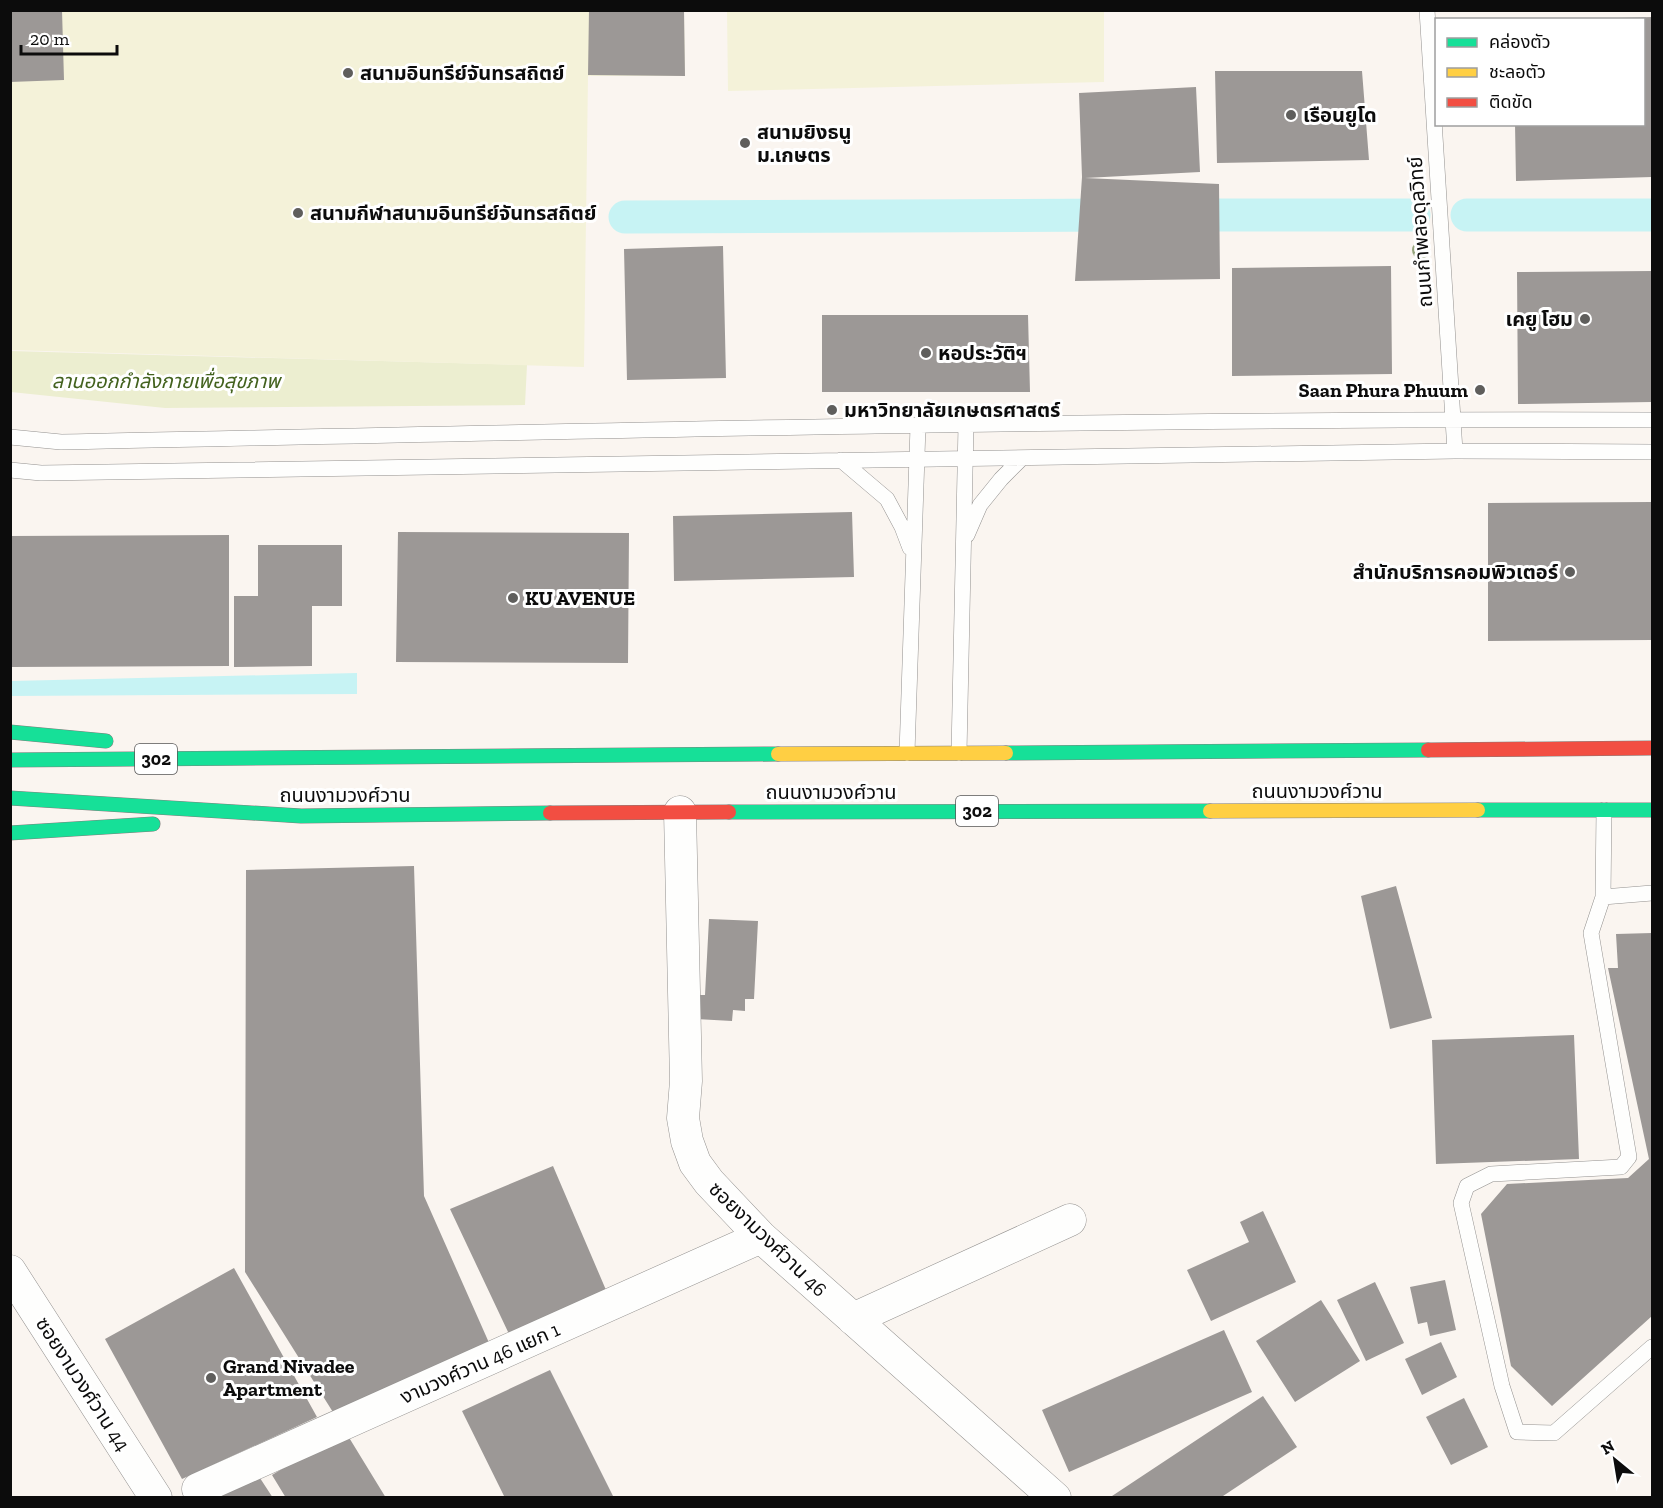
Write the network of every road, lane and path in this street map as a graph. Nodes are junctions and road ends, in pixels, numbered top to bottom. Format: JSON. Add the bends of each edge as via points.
{"nodes":[{"id":1,"x":1427,"y":10,"type":"edge"},
{"id":2,"x":1453,"y":419,"type":"junction"},
{"id":3,"x":1653,"y":420,"type":"edge"},
{"id":4,"x":966,"y":425,"type":"junction"},
{"id":5,"x":918,"y":426,"type":"junction"},
{"id":6,"x":10,"y":437,"type":"edge"},
{"id":7,"x":1455,"y":451,"type":"junction"},
{"id":8,"x":1653,"y":452,"type":"edge"},
{"id":9,"x":1022,"y":458,"type":"junction"},
{"id":10,"x":916,"y":459,"type":"junction"},
{"id":11,"x":965,"y":459,"type":"junction"},
{"id":12,"x":841,"y":460,"type":"junction"},
{"id":13,"x":10,"y":470,"type":"edge"},
{"id":14,"x":963,"y":542,"type":"junction"},
{"id":15,"x":913,"y":557,"type":"junction"},
{"id":16,"x":10,"y":732,"type":"edge"},
{"id":17,"x":116,"y":742,"type":"dead end"},
{"id":18,"x":151,"y":745,"type":"dead end"},
{"id":19,"x":1653,"y":747,"type":"edge"},
{"id":20,"x":907,"y":753,"type":"junction"},
{"id":21,"x":959,"y":753,"type":"junction"},
{"id":22,"x":302,"y":759,"type":"junction"},
{"id":23,"x":10,"y":760,"type":"edge"},
{"id":24,"x":10,"y":798,"type":"edge"},
{"id":25,"x":1604,"y":810,"type":"junction"},
{"id":26,"x":1653,"y":810,"type":"edge"},
{"id":27,"x":681,"y":812,"type":"junction"},
{"id":28,"x":301,"y":816,"type":"junction"},
{"id":29,"x":185,"y":823,"type":"dead end"},
{"id":30,"x":162,"y":824,"type":"dead end"},
{"id":31,"x":10,"y":833,"type":"edge"},
{"id":32,"x":1653,"y":893,"type":"edge"},
{"id":33,"x":1603,"y":897,"type":"junction"},
{"id":34,"x":1070,"y":1220,"type":"dead end"},
{"id":35,"x":761,"y":1238,"type":"junction"},
{"id":36,"x":10,"y":1271,"type":"edge"},
{"id":37,"x":853,"y":1319,"type":"junction"},
{"id":38,"x":1653,"y":1347,"type":"edge"},
{"id":39,"x":198,"y":1489,"type":"dead end"},
{"id":40,"x":156,"y":1497,"type":"edge"},
{"id":41,"x":1055,"y":1497,"type":"edge"}],
"edges":[{"from":1,"to":2,"type":"lane","name":"ถนนกำพลอดุลวิทย์"},
{"from":2,"to":3,"type":"lane"},
{"from":2,"to":4,"type":"lane"},
{"from":2,"to":7,"type":"lane","name":"ถนนกำพลอดุลวิทย์"},
{"from":4,"to":5,"type":"lane"},
{"from":4,"to":11,"type":"lane"},
{"from":5,"to":6,"type":"lane","via":[[61,442]]},
{"from":5,"to":10,"type":"lane"},
{"from":7,"to":8,"type":"lane"},
{"from":7,"to":9,"type":"lane"},
{"from":9,"to":11,"type":"lane"},
{"from":9,"to":14,"type":"lane","via":[[980,505]]},
{"from":10,"to":11,"type":"lane"},
{"from":10,"to":12,"type":"lane"},
{"from":10,"to":15,"type":"lane"},
{"from":11,"to":14,"type":"lane"},
{"from":12,"to":13,"type":"lane","via":[[41,473]]},
{"from":12,"to":15,"type":"lane","via":[[887,499]]},
{"from":14,"to":21,"type":"lane"},
{"from":15,"to":20,"type":"lane"},
{"from":16,"to":17,"type":"main road"},
{"from":18,"to":22,"type":"main road"},
{"from":19,"to":21,"type":"main road","name":"ถนนงามวงศ์วาน","number":"302"},
{"from":20,"to":21,"type":"main road","name":"ถนนงามวงศ์วาน","number":"302"},
{"from":20,"to":22,"type":"main road","name":"ถนนงามวงศ์วาน","number":"302"},
{"from":22,"to":23,"type":"main road","name":"ถนนงามวงศ์วาน","number":"302"},
{"from":24,"to":28,"type":"main road","name":"ถนนงามวงศ์วาน","number":"302"},
{"from":25,"to":26,"type":"main road","name":"ถนนงามวงศ์วาน","number":"302"},
{"from":25,"to":27,"type":"main road","name":"ถนนงามวงศ์วาน","number":"302"},
{"from":25,"to":33,"type":"lane"},
{"from":27,"to":28,"type":"main road","name":"ถนนงามวงศ์วาน","number":"302"},
{"from":27,"to":35,"type":"street","name":"ซอยงามวงศ์วาน 46","via":[[686,1082],[683,1118],[687,1142],[709,1182]]},
{"from":28,"to":29,"type":"main road"},
{"from":30,"to":31,"type":"main road"},
{"from":32,"to":33,"type":"lane"},
{"from":33,"to":38,"type":"lane","via":[[1592,933],[1629,1157],[1621,1167],[1491,1174],[1467,1186],[1461,1203],[1502,1386],[1517,1432],[1554,1433]]},
{"from":34,"to":37,"type":"street"},
{"from":35,"to":37,"type":"street","name":"ซอยงามวงศ์วาน 46"},
{"from":35,"to":39,"type":"street","name":"งามวงศ์วาน 46 แยก 1"},
{"from":36,"to":40,"type":"street","name":"ซอยงามวงศ์วาน 44"},
{"from":37,"to":41,"type":"street","name":"ซอยงามวงศ์วาน 46"}]}
